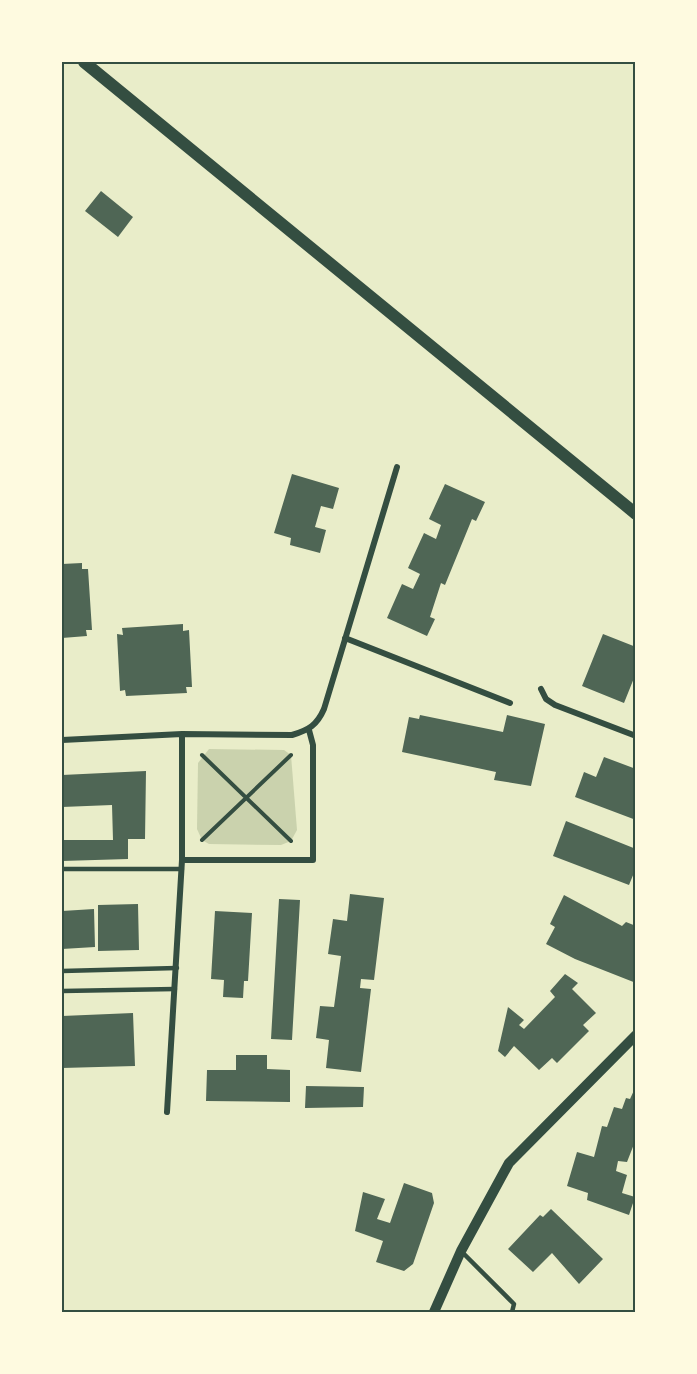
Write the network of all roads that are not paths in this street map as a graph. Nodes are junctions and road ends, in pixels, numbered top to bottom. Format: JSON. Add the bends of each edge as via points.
{"nodes":[{"id":1,"x":84,"y":62,"type":"edge"},
{"id":2,"x":397,"y":467,"type":"dead end"},
{"id":3,"x":636,"y":514,"type":"edge"},
{"id":4,"x":345,"y":638,"type":"junction"},
{"id":5,"x":541,"y":689,"type":"dead end"},
{"id":6,"x":510,"y":703,"type":"dead end"},
{"id":7,"x":309,"y":730,"type":"junction"},
{"id":8,"x":182,"y":734,"type":"junction"},
{"id":9,"x":636,"y":736,"type":"edge"},
{"id":10,"x":62,"y":740,"type":"edge"},
{"id":11,"x":182,"y":860,"type":"junction"},
{"id":12,"x":62,"y":869,"type":"edge"},
{"id":13,"x":182,"y":869,"type":"junction"},
{"id":14,"x":177,"y":968,"type":"junction"},
{"id":15,"x":62,"y":971,"type":"edge"},
{"id":16,"x":175,"y":989,"type":"junction"},
{"id":17,"x":62,"y":991,"type":"edge"},
{"id":18,"x":636,"y":1035,"type":"edge"},
{"id":19,"x":167,"y":1113,"type":"dead end"},
{"id":20,"x":461,"y":1251,"type":"junction"},
{"id":21,"x":434,"y":1312,"type":"edge"},
{"id":22,"x":512,"y":1312,"type":"edge"}],
"edges":[{"from":1,"to":3,"type":"main road"},
{"from":2,"to":4,"type":"street"},
{"from":4,"to":6,"type":"street"},
{"from":4,"to":7,"type":"street","via":[[324,709]]},
{"from":5,"to":9,"type":"street","via":[[555,705]]},
{"from":7,"to":8,"type":"street","via":[[292,735]]},
{"from":7,"to":11,"type":"street","via":[[313,745],[313,860]]},
{"from":8,"to":10,"type":"street"},
{"from":8,"to":11,"type":"street"},
{"from":11,"to":13,"type":"street"},
{"from":12,"to":13,"type":"lane"},
{"from":13,"to":14,"type":"street"},
{"from":14,"to":15,"type":"lane"},
{"from":14,"to":16,"type":"street"},
{"from":16,"to":17,"type":"lane"},
{"from":16,"to":19,"type":"street"},
{"from":18,"to":20,"type":"street","via":[[510,1163]]},
{"from":20,"to":21,"type":"street"},
{"from":20,"to":22,"type":"lane","via":[[514,1304]]}]}
